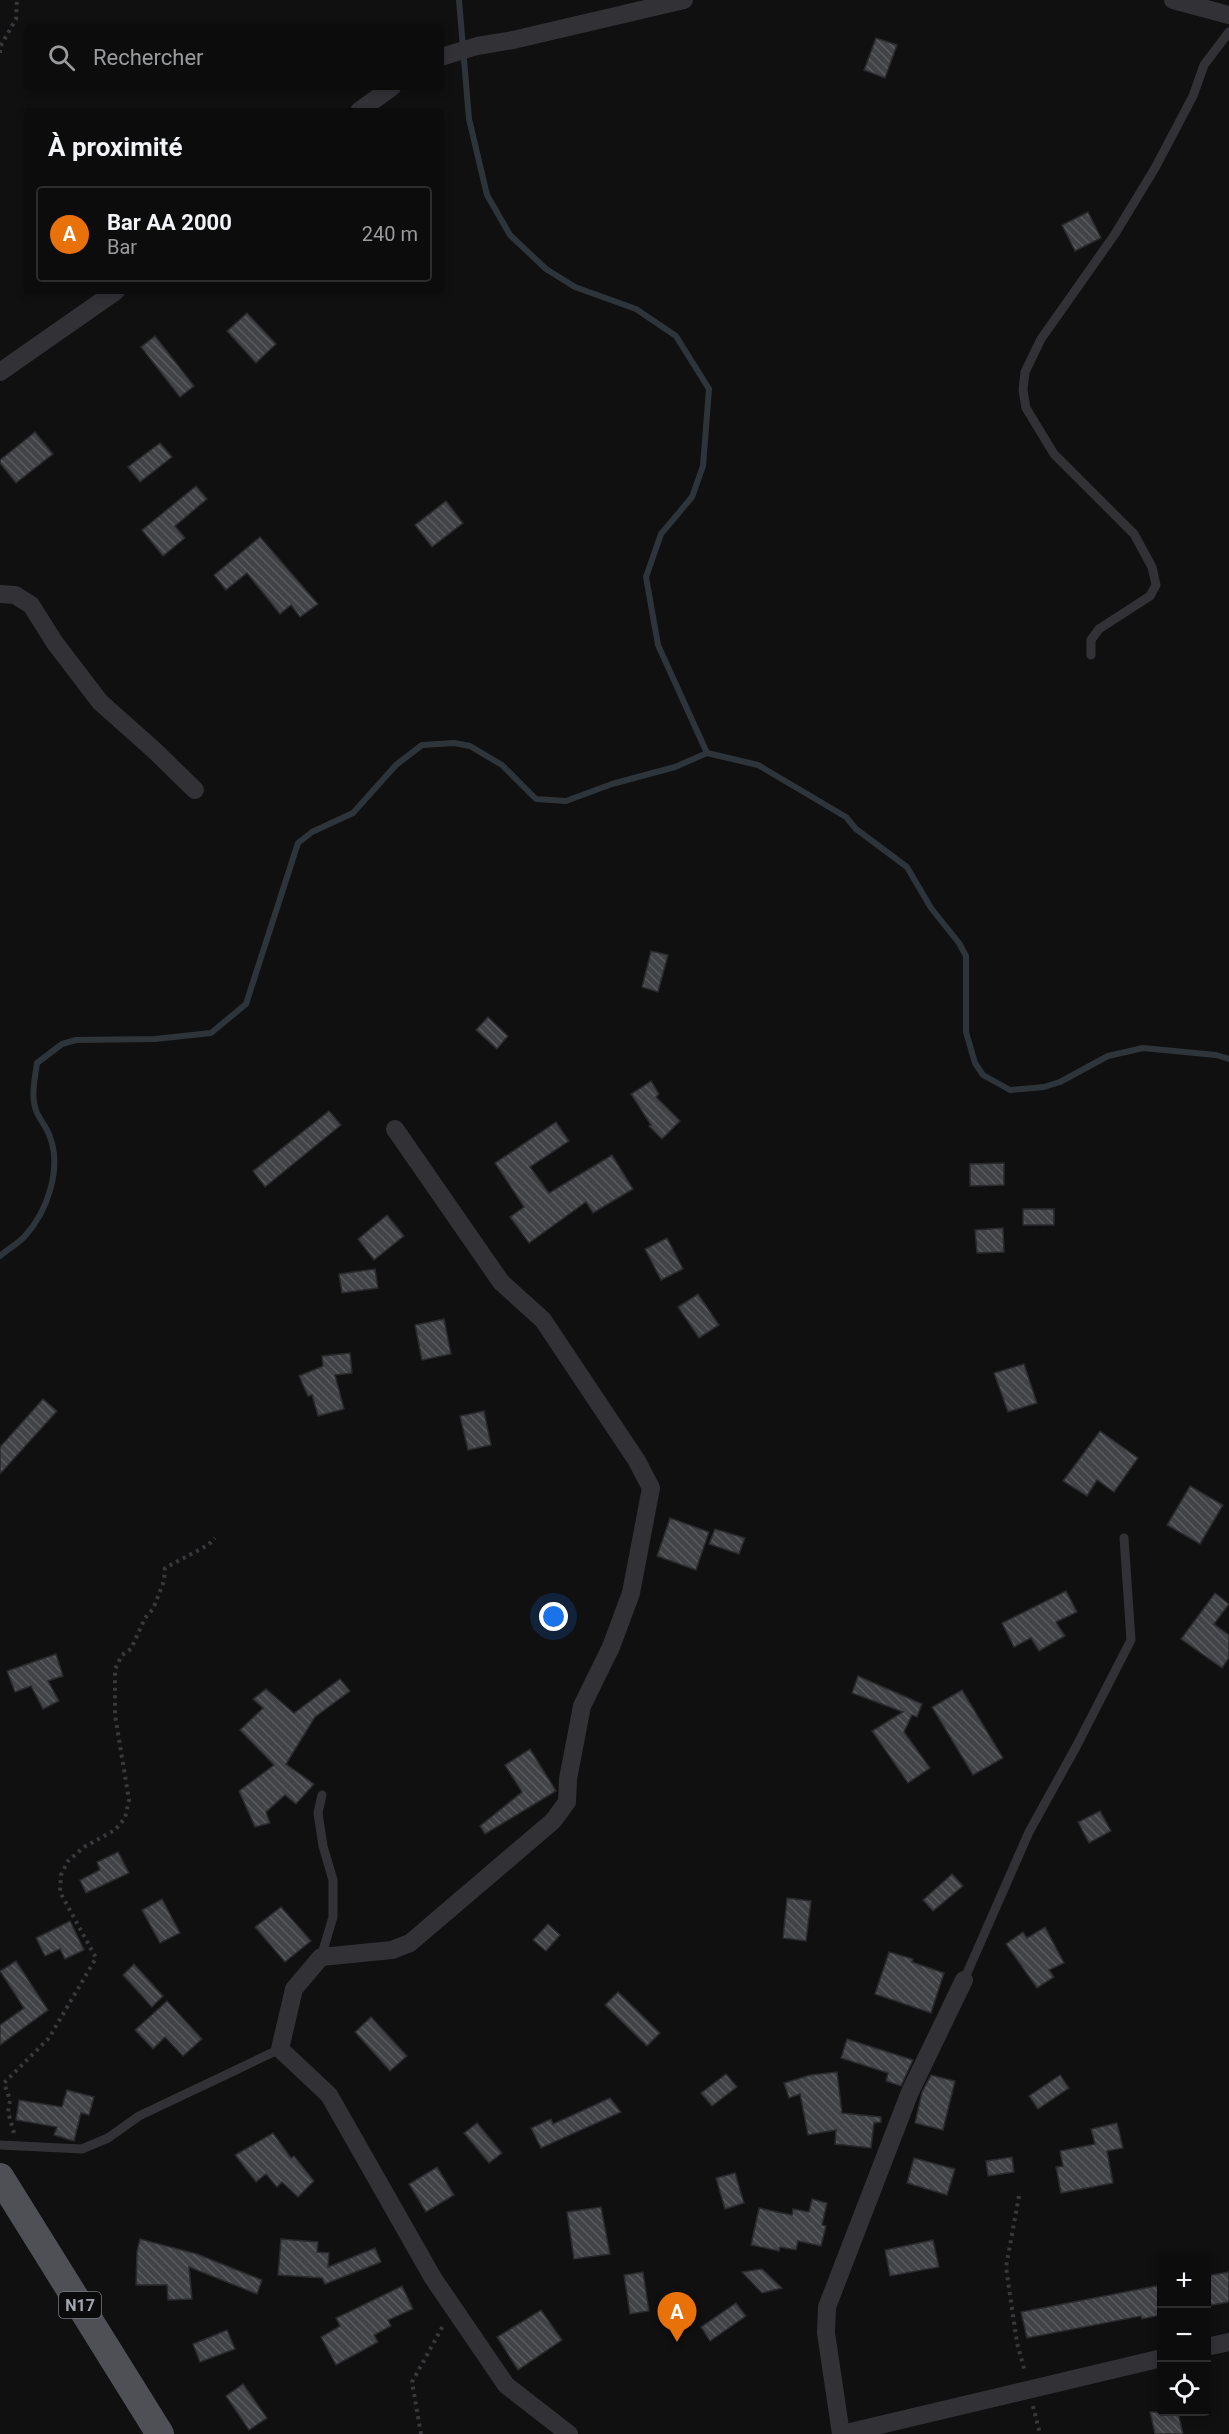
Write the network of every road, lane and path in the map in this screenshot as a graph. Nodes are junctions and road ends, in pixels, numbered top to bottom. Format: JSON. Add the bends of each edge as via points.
{"nodes":[{"id":1,"x":17,"y":0,"type":"edge"},
{"id":2,"x":684,"y":0,"type":"edge"},
{"id":3,"x":1173,"y":0,"type":"edge"},
{"id":4,"x":1208,"y":6,"type":"edge"},
{"id":5,"x":1229,"y":15,"type":"edge"},
{"id":6,"x":1229,"y":32,"type":"edge"},
{"id":7,"x":0,"y":53,"type":"edge"},
{"id":8,"x":445,"y":55,"type":"edge"},
{"id":9,"x":388,"y":90,"type":"edge"},
{"id":10,"x":363,"y":108,"type":"edge"},
{"id":11,"x":112,"y":294,"type":"edge"},
{"id":12,"x":0,"y":372,"type":"edge"},
{"id":13,"x":0,"y":594,"type":"edge"},
{"id":14,"x":1091,"y":655,"type":"dead end"},
{"id":15,"x":195,"y":790,"type":"dead end"},
{"id":16,"x":395,"y":1130,"type":"dead end"},
{"id":17,"x":215,"y":1538,"type":"dead end"},
{"id":18,"x":1124,"y":1538,"type":"dead end"},
{"id":19,"x":322,"y":1795,"type":"dead end"},
{"id":20,"x":321,"y":1957,"type":"junction"},
{"id":21,"x":964,"y":1980,"type":"joint"},
{"id":22,"x":280,"y":2049,"type":"junction"},
{"id":23,"x":0,"y":2145,"type":"edge"},
{"id":24,"x":13,"y":2146,"type":"junction"},
{"id":25,"x":0,"y":2177,"type":"edge"},
{"id":26,"x":1019,"y":2196,"type":"dead end"},
{"id":27,"x":453,"y":2307,"type":"junction"},
{"id":28,"x":1229,"y":2342,"type":"edge"},
{"id":29,"x":1211,"y":2347,"type":"edge"},
{"id":30,"x":1157,"y":2359,"type":"edge"},
{"id":31,"x":1029,"y":2390,"type":"junction"},
{"id":32,"x":160,"y":2434,"type":"edge"},
{"id":33,"x":421,"y":2434,"type":"edge"},
{"id":34,"x":569,"y":2434,"type":"edge"},
{"id":35,"x":842,"y":2434,"type":"edge"},
{"id":36,"x":1040,"y":2434,"type":"edge"}],
"edges":[{"from":1,"to":7,"type":"path","via":[[16,19]]},
{"from":2,"to":8,"type":"street"},
{"from":3,"to":4,"type":"street"},
{"from":4,"to":5,"type":"street"},
{"from":6,"to":14,"type":"lane","via":[[1204,65],[1193,96],[1155,168],[1115,234],[1041,339],[1025,372],[1026,408],[1054,454],[1134,534],[1152,567],[1156,585],[1150,596],[1099,629],[1091,640]]},
{"from":9,"to":10,"type":"street"},
{"from":11,"to":12,"type":"street"},
{"from":13,"to":15,"type":"street","via":[[15,595],[31,605],[100,702]]},
{"from":16,"to":20,"type":"street","via":[[501,1282],[543,1320],[651,1488],[631,1593],[611,1647],[582,1706],[567,1802],[553,1821],[410,1943],[392,1950]]},
{"from":17,"to":24,"type":"path","via":[[165,1568],[153,1609],[115,1669],[115,1715],[129,1800],[125,1818],[115,1830],[68,1861],[61,1875],[60,1892],[96,1958],[49,2038],[4,2083],[15,2132]]},
{"from":18,"to":21,"type":"lane","via":[[1131,1640],[1029,1832]]},
{"from":19,"to":20,"type":"lane","via":[[318,1813],[322,1846],[333,1880],[333,1917]]},
{"from":20,"to":22,"type":"street","via":[[294,1989]]},
{"from":21,"to":35,"type":"street","via":[[910,2092],[827,2307],[826,2333]]},
{"from":22,"to":24,"type":"lane","via":[[139,2116],[108,2138],[82,2149]]},
{"from":22,"to":27,"type":"street","via":[[329,2096]]},
{"from":23,"to":24,"type":"lane"},
{"from":25,"to":32,"type":"main road","number":"N17"},
{"from":26,"to":31,"type":"path","via":[[1006,2266],[1017,2343]]},
{"from":27,"to":33,"type":"path","via":[[412,2382]]},
{"from":27,"to":34,"type":"street","via":[[506,2385]]},
{"from":28,"to":29,"type":"street"},
{"from":30,"to":31,"type":"street"},
{"from":31,"to":35,"type":"street"},
{"from":31,"to":36,"type":"path"}]}
